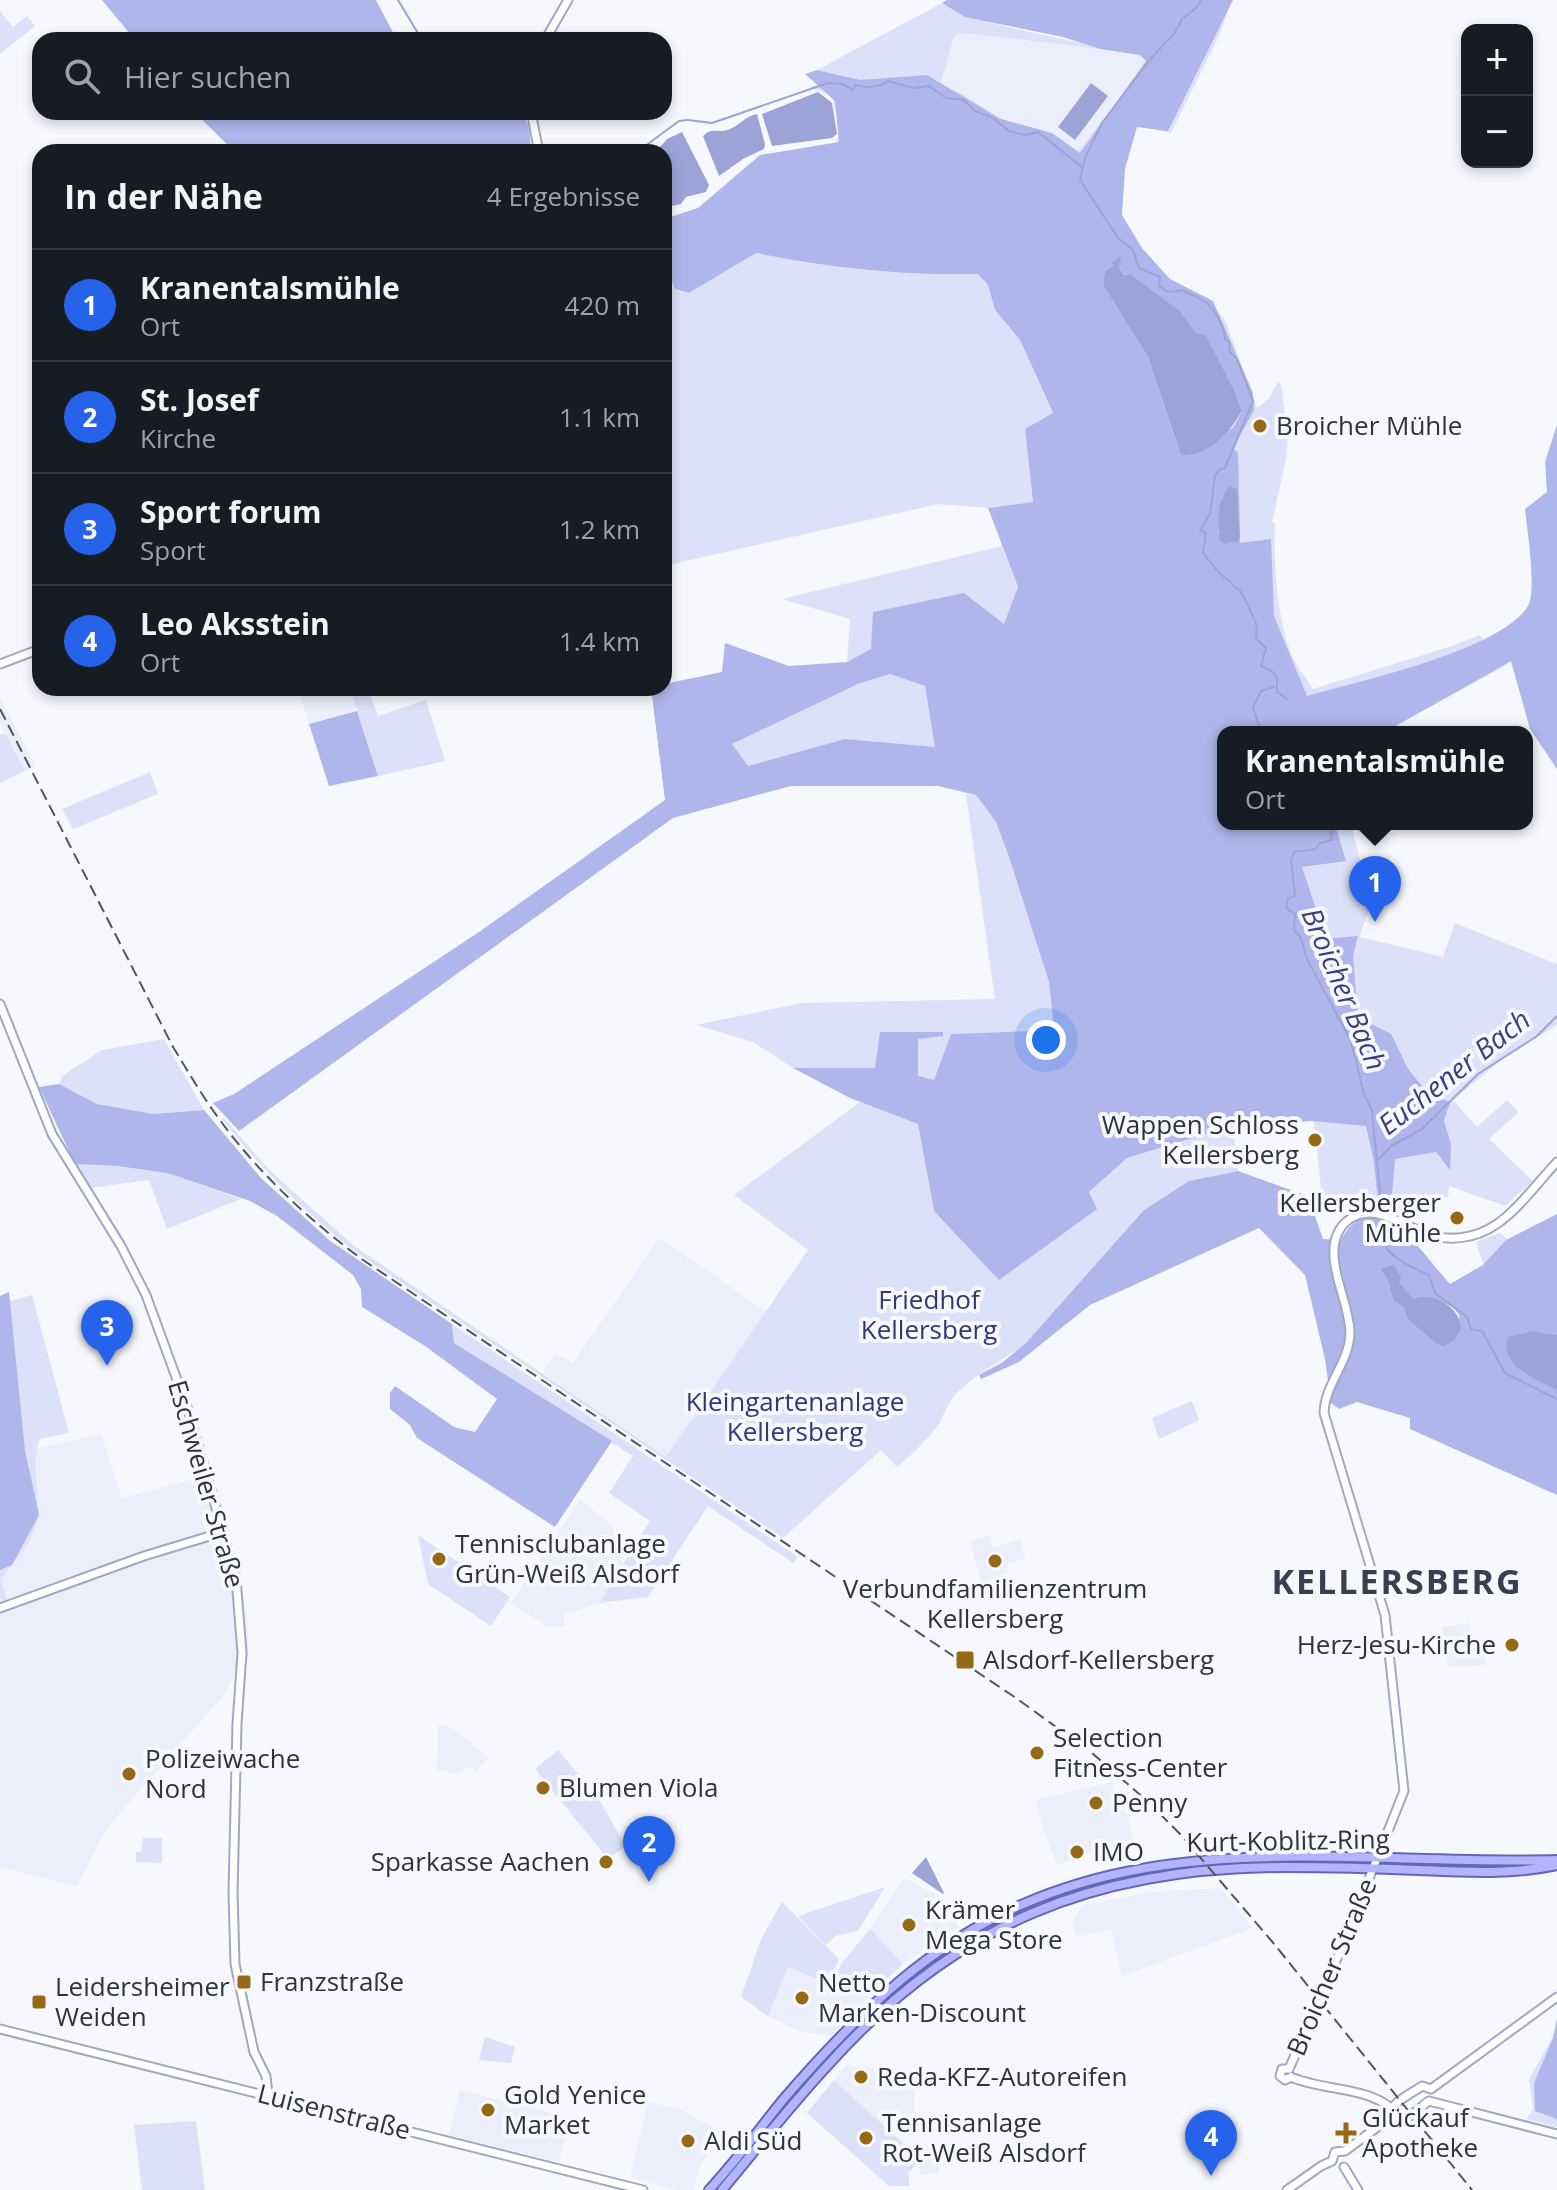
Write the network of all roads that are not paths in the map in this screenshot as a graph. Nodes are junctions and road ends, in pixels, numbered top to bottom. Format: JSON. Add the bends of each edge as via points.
{"nodes":[{"id":1,"x":568,"y":0,"type":"edge"},
{"id":2,"x":550,"y":32,"type":"edge"},
{"id":3,"x":533,"y":120,"type":"edge"},
{"id":4,"x":537,"y":144,"type":"edge"},
{"id":5,"x":32,"y":652,"type":"edge"},
{"id":6,"x":0,"y":664,"type":"edge"},
{"id":7,"x":0,"y":1004,"type":"edge"},
{"id":8,"x":1557,"y":1162,"type":"edge"},
{"id":9,"x":223,"y":1532,"type":"junction"},
{"id":10,"x":0,"y":1608,"type":"edge"},
{"id":11,"x":1377,"y":1858,"type":"junction"},
{"id":12,"x":1557,"y":1862,"type":"edge"},
{"id":13,"x":1373,"y":1869,"type":"junction"},
{"id":14,"x":1557,"y":1997,"type":"edge"},
{"id":15,"x":0,"y":2029,"type":"edge"},
{"id":16,"x":1418,"y":2089,"type":"junction"},
{"id":17,"x":1431,"y":2089,"type":"junction"},
{"id":18,"x":268,"y":2095,"type":"junction"},
{"id":19,"x":1428,"y":2101,"type":"junction"},
{"id":20,"x":1391,"y":2108,"type":"junction"},
{"id":21,"x":1387,"y":2120,"type":"junction"},
{"id":22,"x":1557,"y":2134,"type":"edge"},
{"id":23,"x":1345,"y":2151,"type":"junction"},
{"id":24,"x":1332,"y":2161,"type":"junction"},
{"id":25,"x":1344,"y":2167,"type":"junction"},
{"id":26,"x":643,"y":2190,"type":"edge"},
{"id":27,"x":709,"y":2190,"type":"edge"},
{"id":28,"x":722,"y":2190,"type":"edge"},
{"id":29,"x":1287,"y":2190,"type":"edge"},
{"id":30,"x":1358,"y":2190,"type":"edge"}],
"edges":[{"from":1,"to":2,"type":"street"},
{"from":3,"to":4,"type":"street"},
{"from":5,"to":6,"type":"street"},
{"from":7,"to":9,"type":"street","name":"Eschweiler Straße","via":[[52,1134],[146,1295],[188,1410]]},
{"from":8,"to":11,"type":"street","name":"Broicher Straße","via":[[1504,1218],[1478,1234],[1432,1236],[1367,1212],[1350,1219],[1336,1237],[1350,1330],[1343,1366],[1324,1404],[1387,1628],[1404,1791]]},
{"from":9,"to":10,"type":"street"},
{"from":9,"to":18,"type":"street","name":"Eschweiler Straße","via":[[239,1598],[242,1653],[235,1964]]},
{"from":11,"to":12,"type":"main road","name":"Kurt-Koblitz-Ring"},
{"from":11,"to":13,"type":"street","name":"Broicher Straße"},
{"from":11,"to":27,"type":"main road","name":"Kurt-Koblitz-Ring","via":[[1184,1861],[1070,1886],[1009,1910],[927,1960],[876,2002],[820,2059]]},
{"from":12,"to":13,"type":"main road","name":"Kurt-Koblitz-Ring","via":[[1464,1872]]},
{"from":13,"to":20,"type":"street","name":"Broicher Straße","via":[[1290,2073],[1339,2091],[1372,2096]]},
{"from":13,"to":28,"type":"main road","name":"Kurt-Koblitz-Ring","via":[[1182,1872],[1087,1892],[1009,1922],[940,1964],[882,2011],[830,2063]]},
{"from":14,"to":17,"type":"street"},
{"from":15,"to":18,"type":"street","name":"Luisenstraße"},
{"from":16,"to":17,"type":"street"},
{"from":16,"to":19,"type":"street","via":[[1417,2097]]},
{"from":16,"to":20,"type":"street"},
{"from":17,"to":19,"type":"street"},
{"from":18,"to":26,"type":"street","name":"Luisenstraße"},
{"from":19,"to":21,"type":"street","via":[[1397,2124]]},
{"from":19,"to":22,"type":"street"},
{"from":20,"to":21,"type":"street"},
{"from":21,"to":23,"type":"street"},
{"from":23,"to":24,"type":"street","via":[[1335,2152]]},
{"from":23,"to":25,"type":"street","via":[[1350,2159]]},
{"from":24,"to":25,"type":"street"},
{"from":24,"to":29,"type":"street"},
{"from":25,"to":30,"type":"street"}]}
